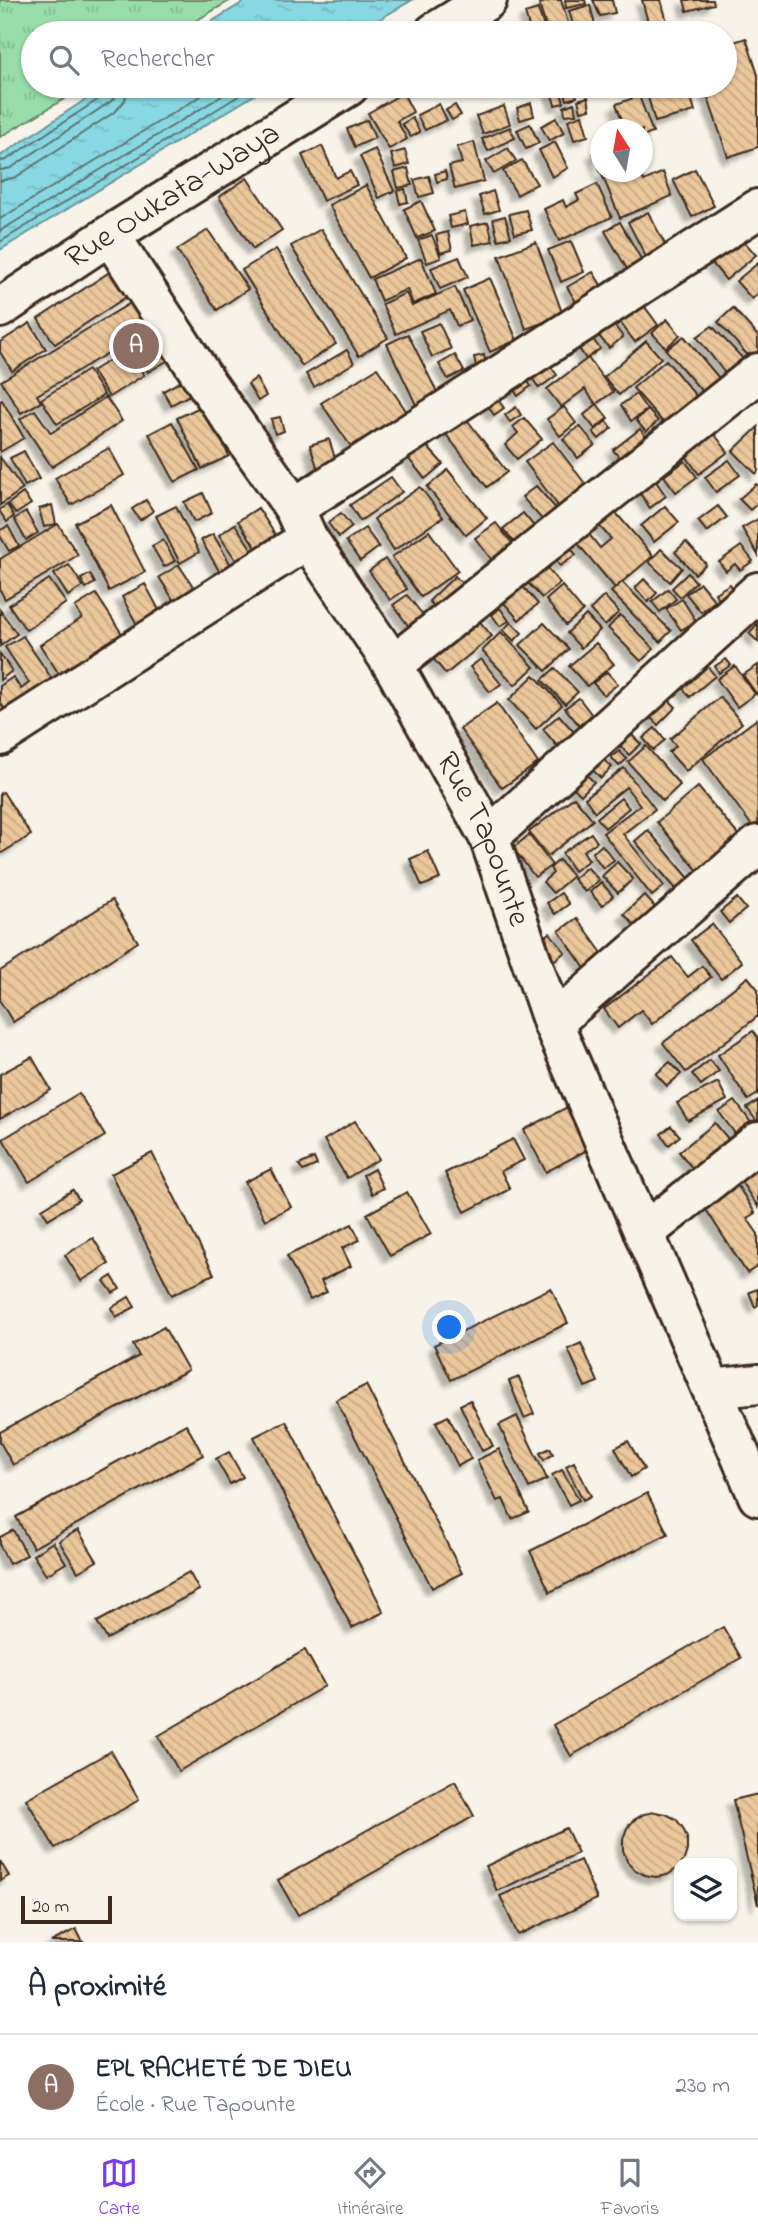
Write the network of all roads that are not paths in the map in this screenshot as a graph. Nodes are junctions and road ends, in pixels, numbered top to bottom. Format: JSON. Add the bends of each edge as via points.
{"nodes":[{"id":1,"x":487,"y":0,"type":"edge"},
{"id":2,"x":453,"y":21,"type":"edge"},
{"id":3,"x":330,"y":98,"type":"edge"},
{"id":4,"x":758,"y":209,"type":"edge"},
{"id":5,"x":110,"y":235,"type":"junction"},
{"id":6,"x":0,"y":308,"type":"edge"},
{"id":7,"x":758,"y":373,"type":"edge"},
{"id":8,"x":301,"y":523,"type":"junction"},
{"id":9,"x":758,"y":592,"type":"edge"},
{"id":10,"x":393,"y":665,"type":"junction"},
{"id":11,"x":0,"y":736,"type":"edge"},
{"id":12,"x":489,"y":837,"type":"junction"},
{"id":13,"x":758,"y":845,"type":"edge"},
{"id":14,"x":552,"y":1023,"type":"junction"},
{"id":15,"x":758,"y":1142,"type":"edge"},
{"id":16,"x":644,"y":1233,"type":"junction"},
{"id":17,"x":758,"y":1384,"type":"edge"},
{"id":18,"x":712,"y":1389,"type":"junction"},
{"id":19,"x":758,"y":1496,"type":"edge"}],
"edges":[{"from":1,"to":2,"type":"street"},
{"from":3,"to":5,"type":"street","name":"Rue Oukata-Waya"},
{"from":4,"to":8,"type":"street"},
{"from":5,"to":6,"type":"street","name":"Rue Oukata-Waya"},
{"from":5,"to":8,"type":"street","name":"Rue Tapounte"},
{"from":7,"to":10,"type":"street"},
{"from":8,"to":10,"type":"street","name":"Rue Tapounte"},
{"from":8,"to":11,"type":"street"},
{"from":9,"to":12,"type":"street"},
{"from":10,"to":12,"type":"street","name":"Rue Tapounte"},
{"from":12,"to":14,"type":"street","name":"Rue Tapounte"},
{"from":13,"to":14,"type":"street"},
{"from":14,"to":16,"type":"street","name":"Rue Tapounte"},
{"from":15,"to":16,"type":"street"},
{"from":16,"to":18,"type":"street","name":"Rue Tapounte"},
{"from":17,"to":18,"type":"street"},
{"from":18,"to":19,"type":"street","name":"Rue Tapounte"}]}
